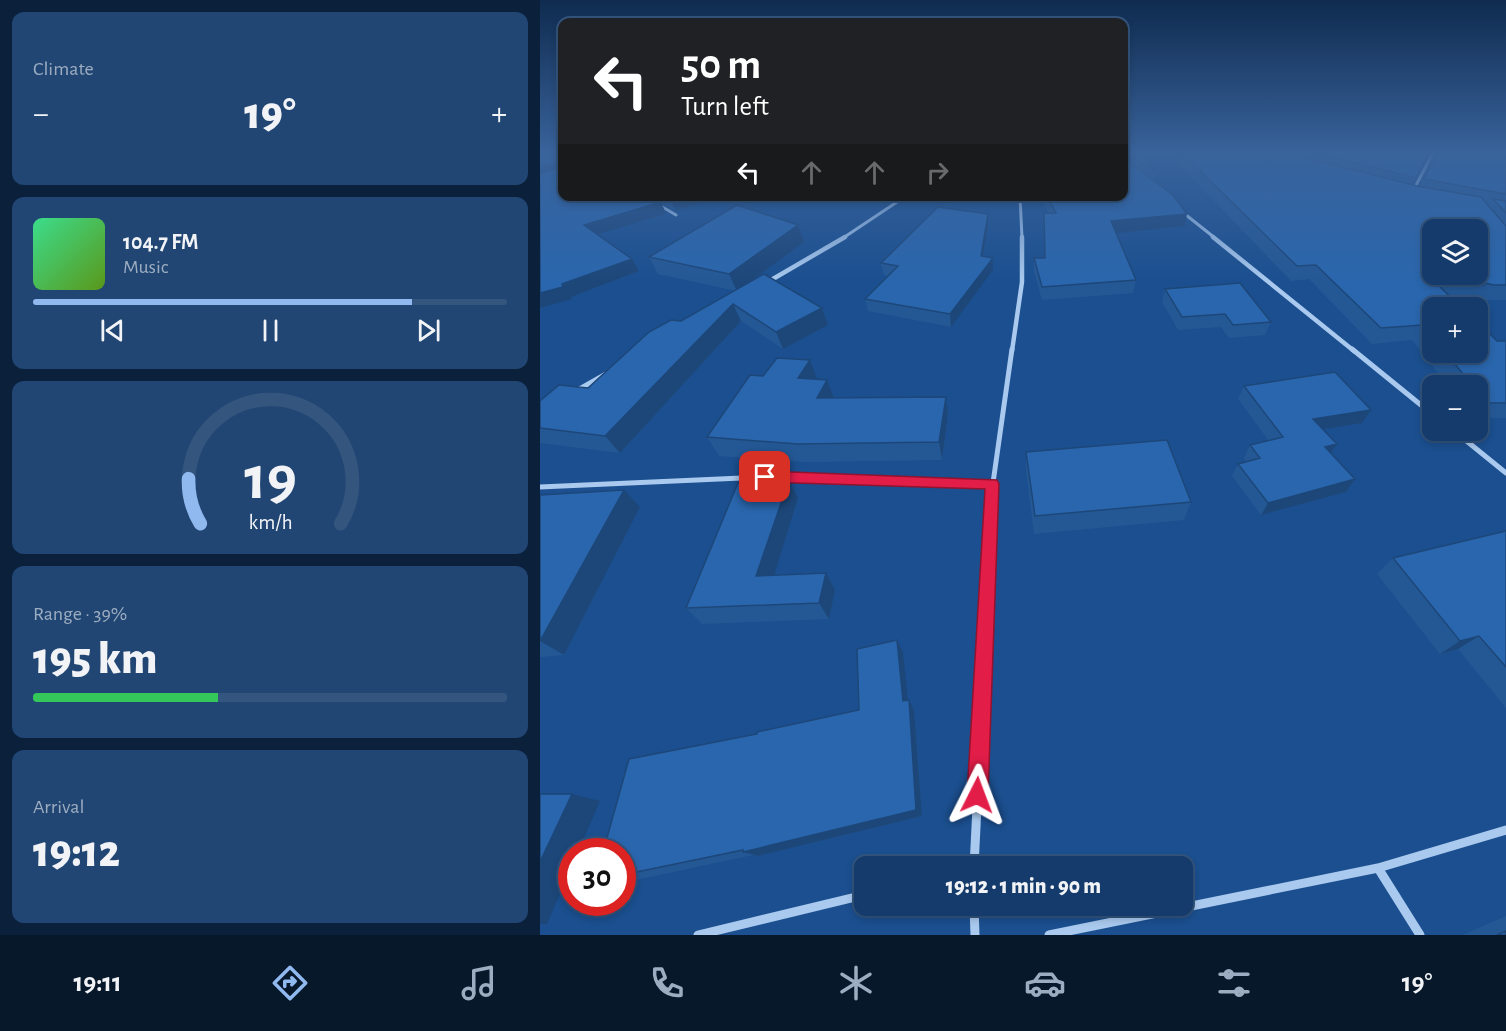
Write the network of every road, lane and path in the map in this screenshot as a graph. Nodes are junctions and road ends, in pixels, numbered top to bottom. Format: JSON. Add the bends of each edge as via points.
{"nodes":[{"id":1,"x":652,"y":201,"type":"edge"},
{"id":2,"x":899,"y":201,"type":"edge"},
{"id":3,"x":1021,"y":201,"type":"edge"},
{"id":4,"x":1179,"y":210,"type":"edge"},
{"id":5,"x":676,"y":215,"type":"edge"},
{"id":6,"x":765,"y":284,"type":"edge"},
{"id":7,"x":612,"y":371,"type":"edge"},
{"id":8,"x":571,"y":394,"type":"edge"},
{"id":9,"x":1422,"y":406,"type":"edge"},
{"id":10,"x":1467,"y":441,"type":"edge"},
{"id":11,"x":1506,"y":473,"type":"edge"},
{"id":12,"x":992,"y":484,"type":"junction"},
{"id":13,"x":540,"y":487,"type":"edge"},
{"id":14,"x":1506,"y":830,"type":"edge"},
{"id":15,"x":975,"y":856,"type":"edge"},
{"id":16,"x":1378,"y":868,"type":"junction"},
{"id":17,"x":854,"y":897,"type":"edge"},
{"id":18,"x":974,"y":916,"type":"edge"},
{"id":19,"x":698,"y":935,"type":"edge"},
{"id":20,"x":975,"y":935,"type":"edge"},
{"id":21,"x":1049,"y":935,"type":"edge"},
{"id":22,"x":1420,"y":935,"type":"edge"}],
"edges":[{"from":1,"to":5,"type":"street"},
{"from":2,"to":6,"type":"street"},
{"from":3,"to":12,"type":"street","via":[[1022,282]]},
{"from":4,"to":9,"type":"street"},
{"from":7,"to":8,"type":"street"},
{"from":10,"to":11,"type":"street"},
{"from":12,"to":13,"type":"street","via":[[765,477]]},
{"from":12,"to":15,"type":"street"},
{"from":14,"to":16,"type":"street"},
{"from":16,"to":21,"type":"street"},
{"from":16,"to":22,"type":"street"},
{"from":17,"to":19,"type":"street"},
{"from":18,"to":20,"type":"street"}]}
